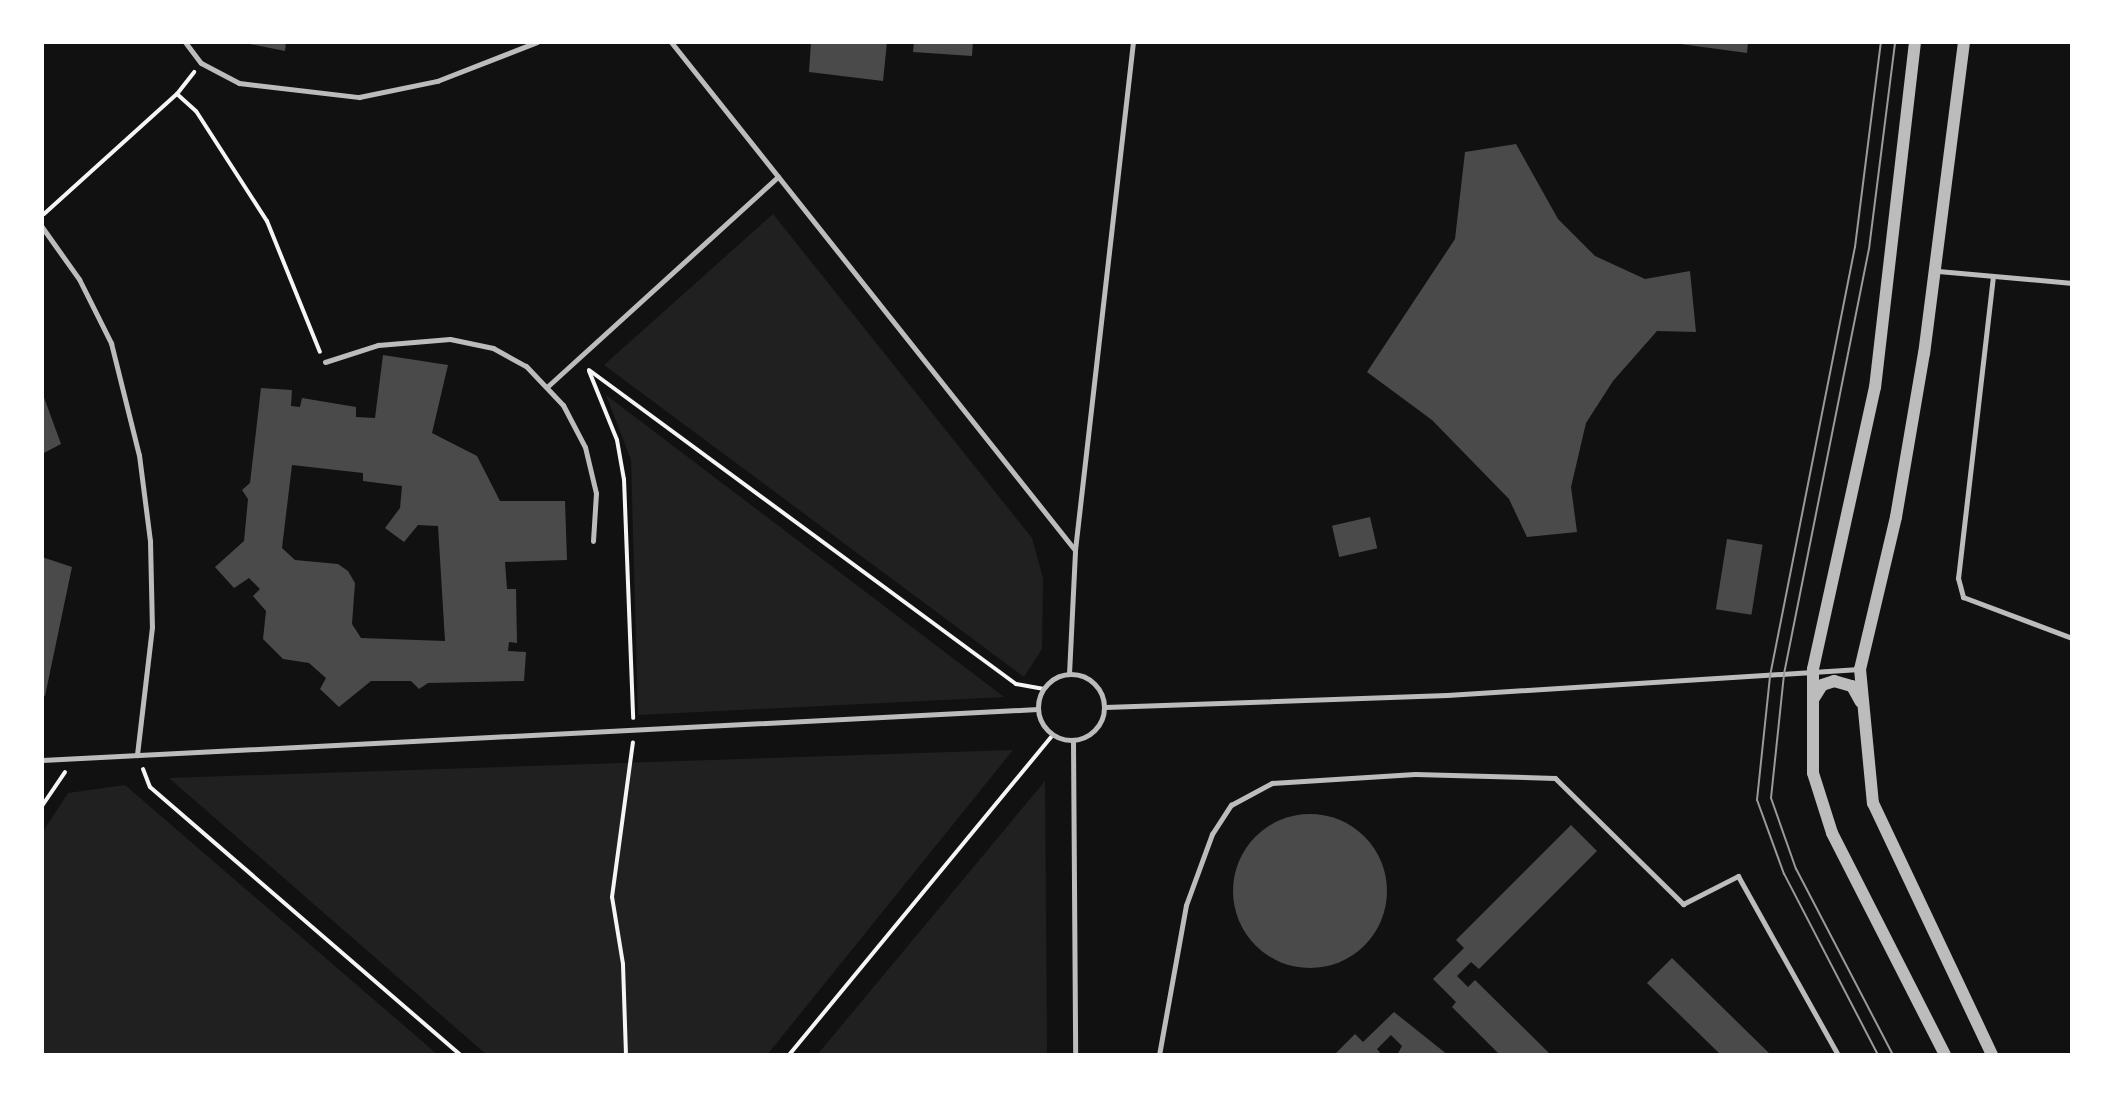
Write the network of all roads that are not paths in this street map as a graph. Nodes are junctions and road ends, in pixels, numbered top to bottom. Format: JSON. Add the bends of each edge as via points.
{"nodes":[{"id":1,"x":185,"y":42,"type":"edge"},
{"id":2,"x":537,"y":42,"type":"edge"},
{"id":3,"x":671,"y":42,"type":"edge"},
{"id":4,"x":1133,"y":42,"type":"edge"},
{"id":5,"x":1915,"y":42,"type":"edge"},
{"id":6,"x":1964,"y":42,"type":"edge"},
{"id":7,"x":778,"y":177,"type":"junction"},
{"id":8,"x":42,"y":227,"type":"edge"},
{"id":9,"x":1936,"y":270,"type":"junction"},
{"id":10,"x":1993,"y":276,"type":"junction"},
{"id":11,"x":2072,"y":283,"type":"edge"},
{"id":12,"x":325,"y":362,"type":"road end"},
{"id":13,"x":548,"y":386,"type":"junction"},
{"id":14,"x":593,"y":541,"type":"dead end"},
{"id":15,"x":1075,"y":550,"type":"junction"},
{"id":16,"x":2072,"y":638,"type":"edge"},
{"id":17,"x":1813,"y":669,"type":"junction"},
{"id":18,"x":1860,"y":669,"type":"junction"},
{"id":19,"x":1069,"y":674,"type":"junction"},
{"id":20,"x":1813,"y":700,"type":"junction"},
{"id":21,"x":1862,"y":705,"type":"junction"},
{"id":22,"x":1105,"y":707,"type":"junction"},
{"id":23,"x":1038,"y":709,"type":"junction"},
{"id":24,"x":1073,"y":741,"type":"junction"},
{"id":25,"x":137,"y":755,"type":"junction"},
{"id":26,"x":42,"y":760,"type":"edge"},
{"id":27,"x":1075,"y":1055,"type":"edge"},
{"id":28,"x":1159,"y":1055,"type":"edge"},
{"id":29,"x":1838,"y":1055,"type":"edge"},
{"id":30,"x":1945,"y":1055,"type":"edge"},
{"id":31,"x":1992,"y":1055,"type":"edge"}],
"edges":[{"from":1,"to":2,"type":"lane","via":[[201,63],[260,87],[371,96],[437,81]]},
{"from":3,"to":7,"type":"lane"},
{"from":4,"to":15,"type":"lane"},
{"from":5,"to":17,"type":"street","via":[[1875,387]]},
{"from":6,"to":9,"type":"street"},
{"from":7,"to":13,"type":"lane"},
{"from":7,"to":15,"type":"lane"},
{"from":8,"to":25,"type":"lane","via":[[79,279],[111,343],[139,455],[150,541],[152,627]]},
{"from":9,"to":10,"type":"lane"},
{"from":9,"to":18,"type":"street","via":[[1896,517]]},
{"from":10,"to":11,"type":"lane"},
{"from":10,"to":16,"type":"lane","via":[[1958,578],[1963,597]]},
{"from":12,"to":13,"type":"lane","via":[[378,345],[461,340],[513,357]]},
{"from":13,"to":14,"type":"lane","via":[[576,425],[589,458],[596,493]]},
{"from":15,"to":19,"type":"lane"},
{"from":17,"to":18,"type":"lane"},
{"from":17,"to":20,"type":"street"},
{"from":17,"to":22,"type":"lane","via":[[1447,695]]},
{"from":18,"to":21,"type":"street"},
{"from":19,"to":22,"type":"lane","via":[[1098,687]]},
{"from":19,"to":23,"type":"lane","via":[[1043,689]]},
{"from":20,"to":21,"type":"street","via":[[1822,685],[1834,681],[1852,686]]},
{"from":20,"to":30,"type":"street","via":[[1813,773],[1824,814]]},
{"from":21,"to":31,"type":"street","via":[[1873,803]]},
{"from":22,"to":24,"type":"lane","via":[[1092,734]]},
{"from":23,"to":24,"type":"lane","via":[[1053,735]]},
{"from":23,"to":25,"type":"lane"},
{"from":24,"to":27,"type":"lane"},
{"from":25,"to":26,"type":"lane"},
{"from":28,"to":29,"type":"lane","via":[[1186,905],[1212,834],[1231,805],[1272,783],[1429,774],[1555,778],[1683,904],[1738,876]]}]}
